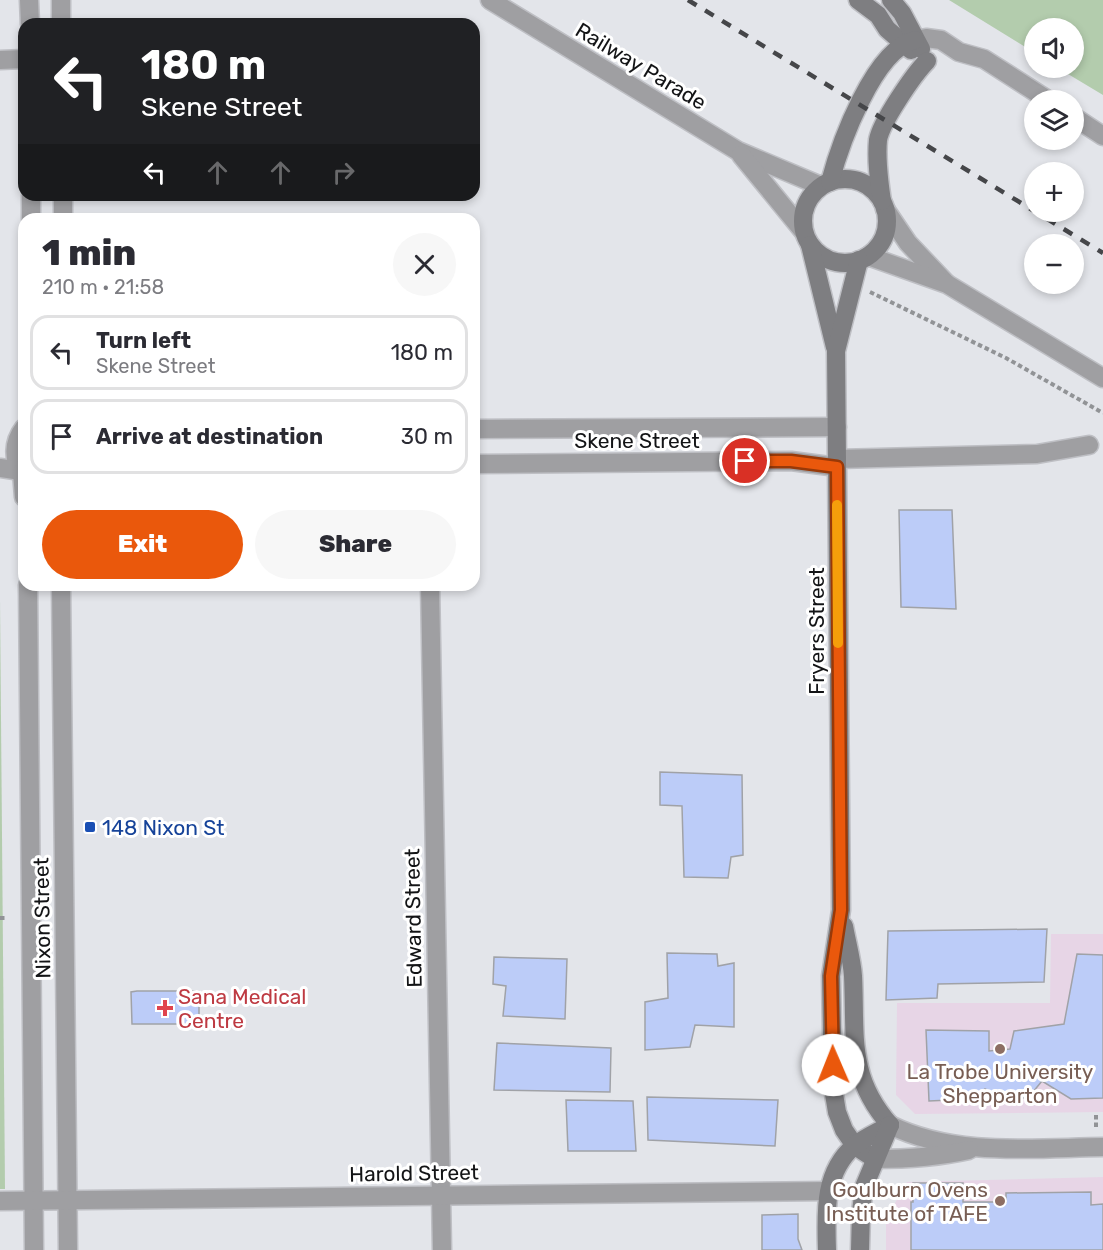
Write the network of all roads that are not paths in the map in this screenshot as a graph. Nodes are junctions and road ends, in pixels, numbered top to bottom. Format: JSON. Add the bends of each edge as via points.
{"nodes":[{"id":1,"x":29,"y":0,"type":"edge"},
{"id":2,"x":61,"y":0,"type":"edge"},
{"id":3,"x":490,"y":0,"type":"edge"},
{"id":4,"x":858,"y":0,"type":"edge"},
{"id":5,"x":891,"y":0,"type":"edge"},
{"id":6,"x":30,"y":18,"type":"edge"},
{"id":7,"x":61,"y":18,"type":"edge"},
{"id":8,"x":909,"y":42,"type":"junction"},
{"id":9,"x":959,"y":52,"type":"junction"},
{"id":10,"x":18,"y":59,"type":"edge"},
{"id":11,"x":0,"y":60,"type":"edge"},
{"id":12,"x":927,"y":61,"type":"junction"},
{"id":13,"x":1032,"y":90,"type":"edge"},
{"id":14,"x":1084,"y":124,"type":"edge"},
{"id":15,"x":1103,"y":136,"type":"edge"},
{"id":16,"x":738,"y":151,"type":"junction"},
{"id":17,"x":825,"y":184,"type":"junction"},
{"id":18,"x":883,"y":205,"type":"junction"},
{"id":19,"x":807,"y":238,"type":"junction"},
{"id":20,"x":864,"y":258,"type":"junction"},
{"id":21,"x":947,"y":284,"type":"junction"},
{"id":22,"x":836,"y":351,"type":"junction"},
{"id":23,"x":1103,"y":378,"type":"edge"},
{"id":24,"x":837,"y":427,"type":"junction"},
{"id":25,"x":480,"y":429,"type":"edge"},
{"id":26,"x":18,"y":432,"type":"edge"},
{"id":27,"x":0,"y":436,"type":"edge"},
{"id":28,"x":18,"y":438,"type":"edge"},
{"id":29,"x":1089,"y":445,"type":"dead end"},
{"id":30,"x":18,"y":461,"type":"edge"},
{"id":31,"x":837,"y":463,"type":"junction"},
{"id":32,"x":480,"y":464,"type":"edge"},
{"id":33,"x":0,"y":468,"type":"edge"},
{"id":34,"x":18,"y":471,"type":"edge"},
{"id":35,"x":28,"y":591,"type":"edge"},
{"id":36,"x":61,"y":591,"type":"edge"},
{"id":37,"x":430,"y":591,"type":"edge"},
{"id":38,"x":841,"y":910,"type":"junction"},
{"id":39,"x":890,"y":1125,"type":"junction"},
{"id":40,"x":855,"y":1146,"type":"junction"},
{"id":41,"x":1103,"y":1147,"type":"edge"},
{"id":42,"x":977,"y":1148,"type":"junction"},
{"id":43,"x":875,"y":1159,"type":"junction"},
{"id":44,"x":829,"y":1191,"type":"junction"},
{"id":45,"x":441,"y":1195,"type":"junction"},
{"id":46,"x":66,"y":1200,"type":"junction"},
{"id":47,"x":0,"y":1201,"type":"edge"},
{"id":48,"x":34,"y":1201,"type":"junction"},
{"id":49,"x":860,"y":1248,"type":"edge"},
{"id":50,"x":827,"y":1249,"type":"edge"},
{"id":51,"x":34,"y":1250,"type":"edge"},
{"id":52,"x":68,"y":1250,"type":"edge"},
{"id":53,"x":442,"y":1250,"type":"edge"}],
"edges":[{"from":1,"to":6,"type":"street"},
{"from":2,"to":7,"type":"street"},
{"from":3,"to":16,"type":"street","name":"Railway Parade"},
{"from":4,"to":8,"type":"street","via":[[878,15],[887,29]]},
{"from":5,"to":8,"type":"street","via":[[902,13]]},
{"from":8,"to":9,"type":"street","via":[[941,40]]},
{"from":8,"to":12,"type":"street"},
{"from":8,"to":17,"type":"street","via":[[889,56],[877,72],[841,142]]},
{"from":9,"to":12,"type":"street"},
{"from":9,"to":13,"type":"street","via":[[984,59]]},
{"from":10,"to":11,"type":"street"},
{"from":12,"to":18,"type":"street","via":[[916,72],[878,137]]},
{"from":14,"to":15,"type":"street"},
{"from":16,"to":17,"type":"street","name":"Railway Parade"},
{"from":16,"to":19,"type":"street","name":"Railway Parade"},
{"from":17,"to":18,"type":"street","via":[[853,180],[874,191]]},
{"from":17,"to":19,"type":"street","via":[[806,206],[803,219]]},
{"from":18,"to":20,"type":"street","via":[[884,235],[878,247]]},
{"from":18,"to":21,"type":"street","via":[[908,243]]},
{"from":19,"to":20,"type":"street","via":[[820,255],[832,261],[846,263]]},
{"from":19,"to":22,"type":"street","name":"Fryers Street"},
{"from":20,"to":21,"type":"street"},
{"from":20,"to":22,"type":"street","name":"Fryers Street","via":[[853,284]]},
{"from":21,"to":23,"type":"street"},
{"from":22,"to":24,"type":"street","name":"Fryers Street"},
{"from":24,"to":25,"type":"street","name":"Skene Street"},
{"from":24,"to":31,"type":"street","name":"Fryers Street"},
{"from":26,"to":27,"type":"street"},
{"from":28,"to":30,"type":"street"},
{"from":29,"to":31,"type":"street","name":"Skene Street","via":[[1037,454]]},
{"from":31,"to":32,"type":"street","name":"Skene Street"},
{"from":31,"to":38,"type":"street","name":"Fryers Street"},
{"from":33,"to":34,"type":"street"},
{"from":35,"to":48,"type":"street","name":"Nixon Street"},
{"from":36,"to":46,"type":"street","name":"Nixon Street"},
{"from":37,"to":45,"type":"street","name":"Edward Street"},
{"from":38,"to":39,"type":"street","name":"Fryers Street","via":[[853,974],[854,1047],[860,1075],[869,1097]]},
{"from":38,"to":40,"type":"street","name":"Fryers Street","via":[[831,976],[833,1088],[837,1112]]},
{"from":39,"to":40,"type":"street"},
{"from":39,"to":42,"type":"street","via":[[908,1134]]},
{"from":39,"to":43,"type":"street"},
{"from":40,"to":43,"type":"street"},
{"from":40,"to":44,"type":"street","via":[[842,1160]]},
{"from":41,"to":42,"type":"street"},
{"from":42,"to":43,"type":"street","via":[[939,1157]]},
{"from":43,"to":49,"type":"street","via":[[864,1187]]},
{"from":44,"to":45,"type":"street","name":"Harold Street"},
{"from":44,"to":50,"type":"street"},
{"from":45,"to":46,"type":"street","name":"Harold Street"},
{"from":45,"to":53,"type":"street","name":"Edward Street"},
{"from":46,"to":48,"type":"street","name":"Harold Street"},
{"from":46,"to":52,"type":"street","name":"Nixon Street"},
{"from":47,"to":48,"type":"street","name":"Harold Street"},
{"from":48,"to":51,"type":"street","name":"Nixon Street"},
{"from":49,"to":50,"type":"street"}]}
